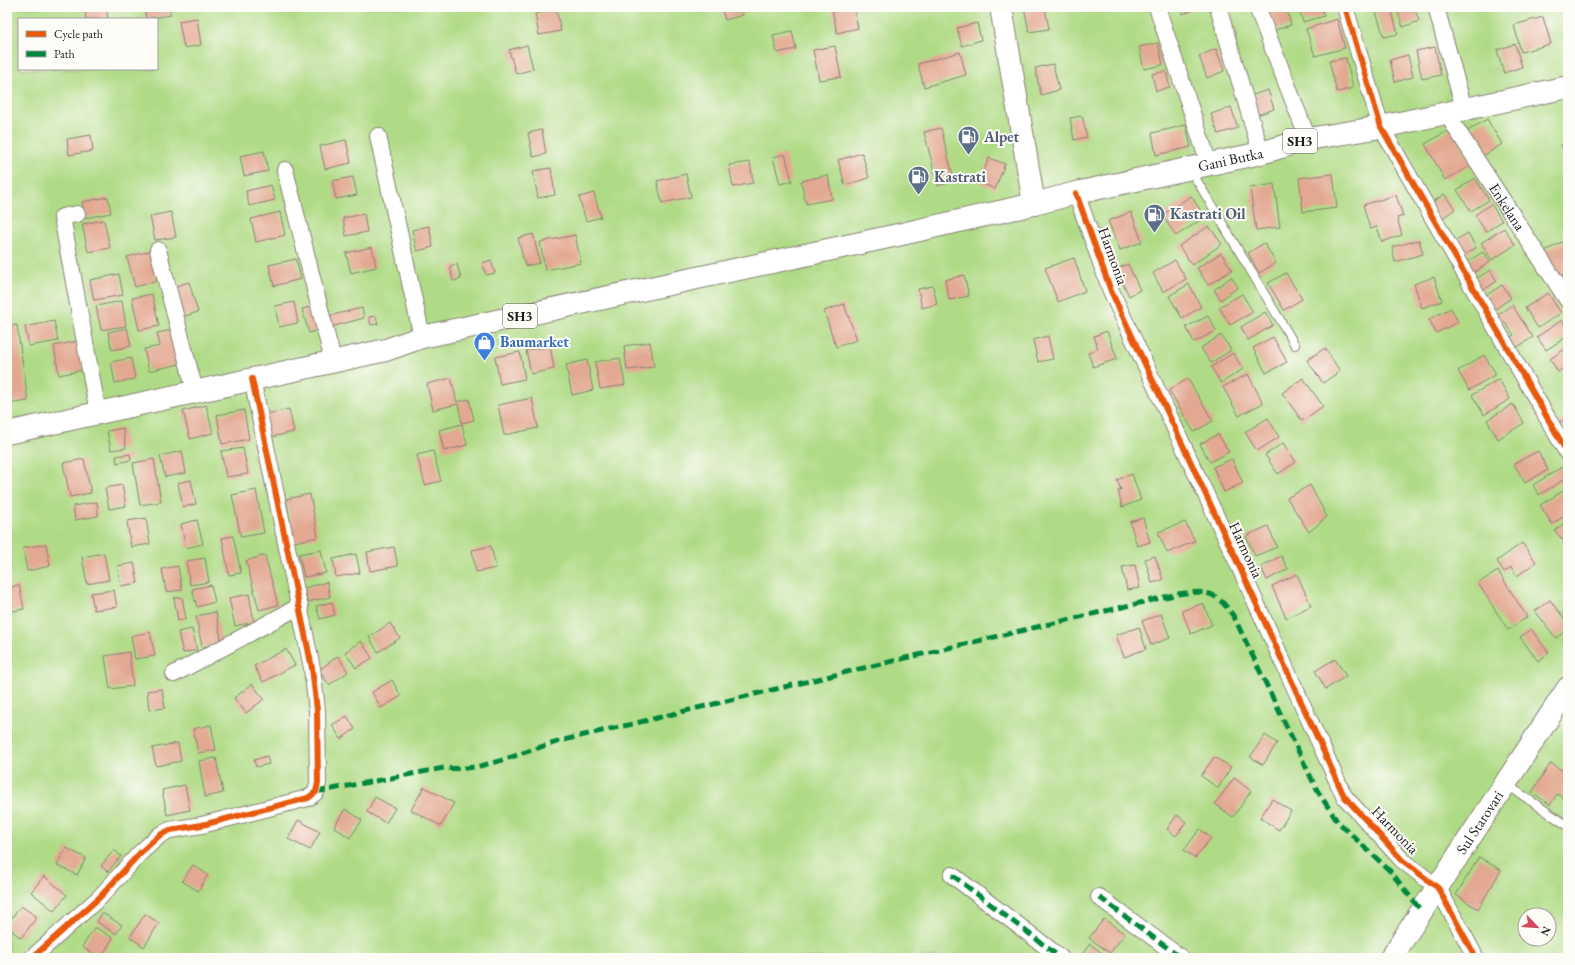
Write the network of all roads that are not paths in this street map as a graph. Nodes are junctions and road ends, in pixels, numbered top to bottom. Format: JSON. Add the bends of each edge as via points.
{"nodes":[{"id":1,"x":1001,"y":7,"type":"edge"},
{"id":2,"x":1157,"y":7,"type":"edge"},
{"id":3,"x":1218,"y":7,"type":"edge"},
{"id":4,"x":1257,"y":7,"type":"edge"},
{"id":5,"x":1345,"y":7,"type":"edge"},
{"id":6,"x":1436,"y":7,"type":"edge"},
{"id":7,"x":1565,"y":92,"type":"edge"},
{"id":8,"x":1455,"y":111,"type":"junction"},
{"id":9,"x":1381,"y":127,"type":"junction"},
{"id":10,"x":378,"y":136,"type":"dead end"},
{"id":11,"x":1308,"y":139,"type":"junction"},
{"id":12,"x":1261,"y":153,"type":"junction"},
{"id":13,"x":1199,"y":166,"type":"junction"},
{"id":14,"x":285,"y":170,"type":"dead end"},
{"id":15,"x":1076,"y":193,"type":"junction"},
{"id":16,"x":1034,"y":204,"type":"junction"},
{"id":17,"x":77,"y":214,"type":"dead end"},
{"id":18,"x":158,"y":250,"type":"dead end"},
{"id":19,"x":1568,"y":302,"type":"edge"},
{"id":20,"x":422,"y":337,"type":"junction"},
{"id":21,"x":1296,"y":345,"type":"dead end"},
{"id":22,"x":333,"y":361,"type":"junction"},
{"id":23,"x":252,"y":379,"type":"junction"},
{"id":24,"x":195,"y":391,"type":"junction"},
{"id":25,"x":98,"y":413,"type":"junction"},
{"id":26,"x":7,"y":432,"type":"edge"},
{"id":27,"x":1568,"y":454,"type":"edge"},
{"id":28,"x":300,"y":606,"type":"junction"},
{"id":29,"x":174,"y":674,"type":"dead end"},
{"id":30,"x":1568,"y":688,"type":"edge"},
{"id":31,"x":1506,"y":784,"type":"junction"},
{"id":32,"x":1568,"y":826,"type":"edge"},
{"id":33,"x":952,"y":875,"type":"dead end"},
{"id":34,"x":1438,"y":888,"type":"junction"},
{"id":35,"x":1099,"y":897,"type":"dead end"},
{"id":36,"x":32,"y":958,"type":"edge"},
{"id":37,"x":1061,"y":958,"type":"edge"},
{"id":38,"x":1181,"y":958,"type":"edge"},
{"id":39,"x":1392,"y":958,"type":"edge"},
{"id":40,"x":1476,"y":958,"type":"edge"}],
"edges":[{"from":1,"to":16,"type":"main road"},
{"from":2,"to":13,"type":"street"},
{"from":3,"to":12,"type":"street"},
{"from":4,"to":11,"type":"street"},
{"from":5,"to":9,"type":"street"},
{"from":6,"to":8,"type":"street","name":"Enkelana"},
{"from":7,"to":8,"type":"main road","name":"Gani Butka","number":"SH3"},
{"from":8,"to":9,"type":"main road","name":"Gani Butka","number":"SH3"},
{"from":8,"to":19,"type":"street","name":"Enkelana"},
{"from":9,"to":11,"type":"main road","name":"Gani Butka","number":"SH3"},
{"from":9,"to":27,"type":"street"},
{"from":10,"to":20,"type":"street"},
{"from":11,"to":12,"type":"main road","name":"Gani Butka","number":"SH3"},
{"from":12,"to":13,"type":"main road","name":"Gani Butka","number":"SH3"},
{"from":13,"to":15,"type":"main road","name":"Gani Butka","number":"SH3"},
{"from":13,"to":21,"type":"lane"},
{"from":14,"to":22,"type":"street"},
{"from":15,"to":16,"type":"main road","name":"Gani Butka","number":"SH3"},
{"from":15,"to":34,"type":"street","name":"Harmonia","via":[[1111,291],[1344,796],[1402,860]]},
{"from":16,"to":20,"type":"main road","number":"SH3"},
{"from":17,"to":25,"type":"street","via":[[62,217]]},
{"from":18,"to":24,"type":"street"},
{"from":20,"to":22,"type":"main road","number":"SH3","via":[[386,350]]},
{"from":22,"to":23,"type":"main road","number":"SH3"},
{"from":23,"to":24,"type":"main road","number":"SH3"},
{"from":23,"to":28,"type":"street"},
{"from":24,"to":25,"type":"main road","number":"SH3"},
{"from":25,"to":26,"type":"main road","number":"SH3"},
{"from":28,"to":29,"type":"street"},
{"from":28,"to":36,"type":"street","via":[[318,710],[316,792],[308,798],[202,825],[170,830],[160,835],[140,853],[100,898]]},
{"from":30,"to":31,"type":"main road","name":"Sul Starovari"},
{"from":31,"to":32,"type":"lane"},
{"from":31,"to":34,"type":"main road","name":"Sul Starovari"},
{"from":33,"to":37,"type":"street"},
{"from":34,"to":39,"type":"main road","name":"Sul Starovari"},
{"from":34,"to":40,"type":"street"},
{"from":35,"to":38,"type":"street"}]}
